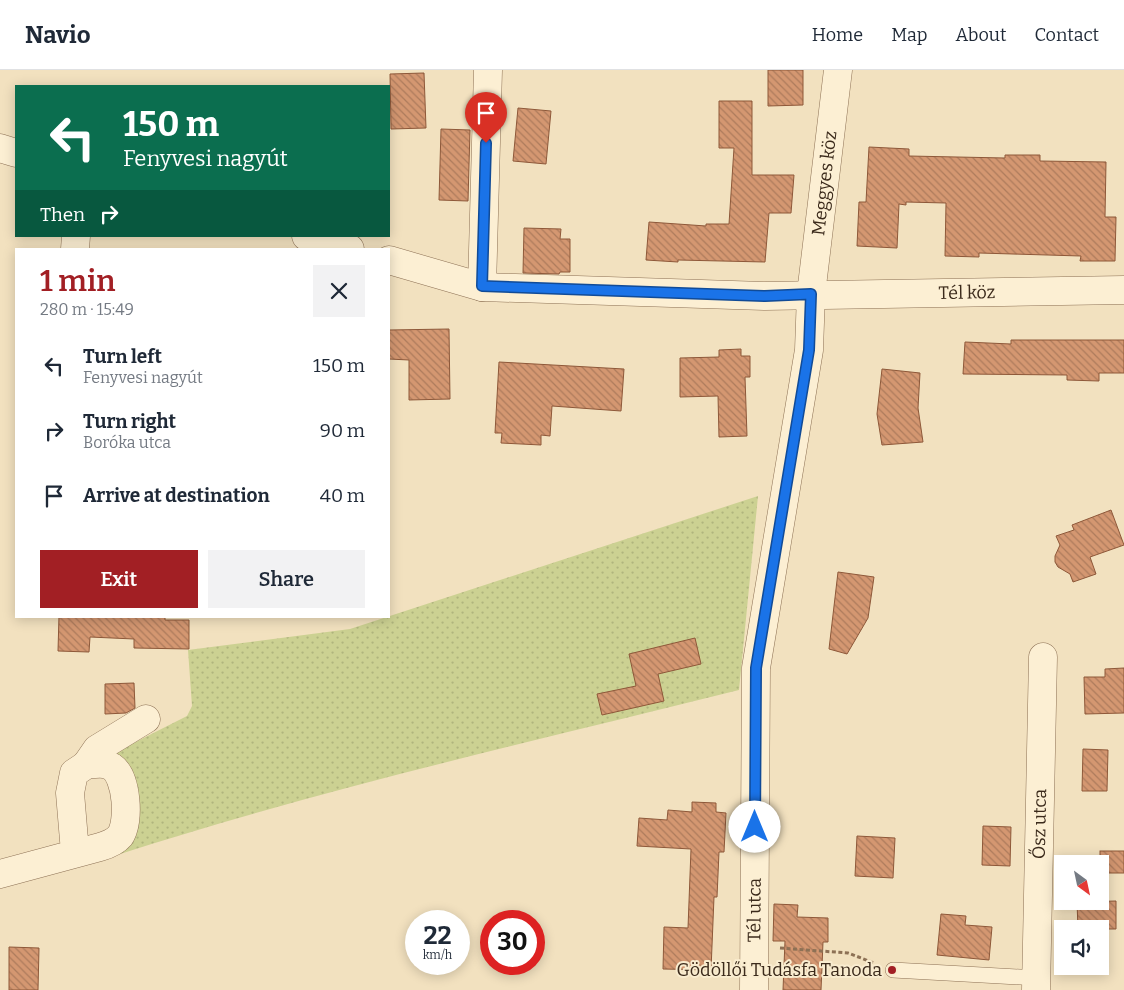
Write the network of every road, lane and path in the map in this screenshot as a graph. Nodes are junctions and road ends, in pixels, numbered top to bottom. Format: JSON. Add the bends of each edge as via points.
{"nodes":[{"id":1,"x":488,"y":70,"type":"edge"},
{"id":2,"x":838,"y":70,"type":"edge"},
{"id":3,"x":0,"y":148,"type":"edge"},
{"id":4,"x":15,"y":153,"type":"edge"},
{"id":5,"x":309,"y":237,"type":"edge"},
{"id":6,"x":347,"y":248,"type":"edge"},
{"id":7,"x":390,"y":260,"type":"edge"},
{"id":8,"x":482,"y":286,"type":"junction"},
{"id":9,"x":1124,"y":290,"type":"edge"},
{"id":10,"x":811,"y":294,"type":"junction"},
{"id":11,"x":1043,"y":657,"type":"dead end"},
{"id":12,"x":146,"y":719,"type":"dead end"},
{"id":13,"x":86,"y":764,"type":"junction"},
{"id":14,"x":75,"y":852,"type":"junction"},
{"id":15,"x":0,"y":874,"type":"edge"},
{"id":16,"x":778,"y":957,"type":"dead end"},
{"id":17,"x":893,"y":970,"type":"joint"},
{"id":18,"x":1036,"y":984,"type":"edge"},
{"id":19,"x":754,"y":990,"type":"edge"}],
"edges":[{"from":1,"to":8,"type":"street"},
{"from":2,"to":10,"type":"street","name":"Meggyes köz"},
{"from":3,"to":4,"type":"street"},
{"from":5,"to":6,"type":"street"},
{"from":7,"to":8,"type":"street","name":"Tél köz"},
{"from":8,"to":10,"type":"street","name":"Tél köz","via":[[765,296]]},
{"from":9,"to":10,"type":"street","name":"Tél köz"},
{"from":10,"to":19,"type":"street","name":"Tél utca","via":[[809,350],[756,668]]},
{"from":11,"to":18,"type":"street","name":"Ősz utca"},
{"from":12,"to":13,"type":"street","via":[[97,748]]},
{"from":13,"to":14,"type":"street","via":[[74,773],[70,793]]},
{"from":13,"to":14,"type":"street","via":[[104,764],[119,773],[125,789],[125,820],[115,840]]},
{"from":14,"to":15,"type":"street"},
{"from":16,"to":17,"type":"path","via":[[778,948],[848,953]]},
{"from":17,"to":18,"type":"lane"}]}
